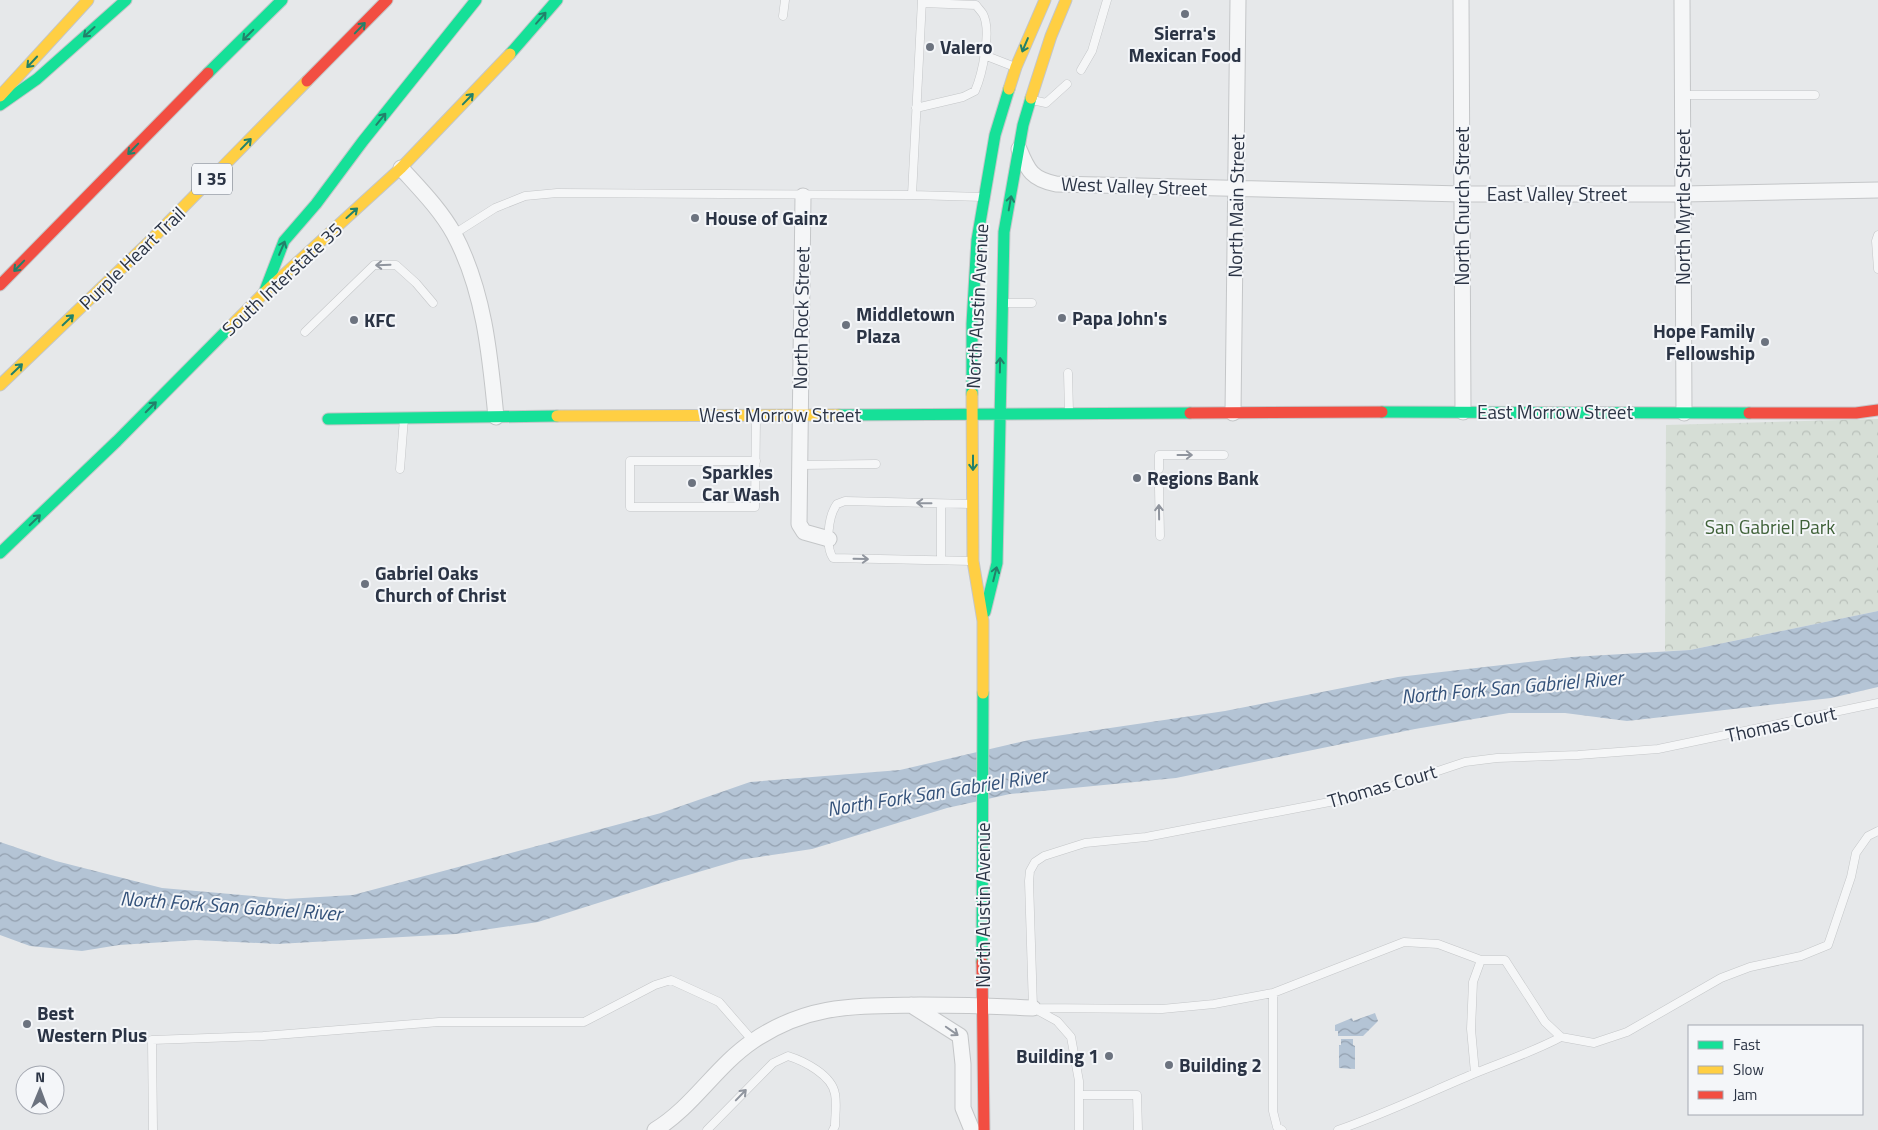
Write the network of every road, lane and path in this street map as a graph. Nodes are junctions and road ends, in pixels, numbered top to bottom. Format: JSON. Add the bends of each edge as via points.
{"nodes":[{"id":1,"x":88,"y":0,"type":"edge"},
{"id":2,"x":126,"y":0,"type":"edge"},
{"id":3,"x":282,"y":0,"type":"edge"},
{"id":4,"x":387,"y":0,"type":"edge"},
{"id":5,"x":476,"y":0,"type":"edge"},
{"id":6,"x":557,"y":0,"type":"edge"},
{"id":7,"x":785,"y":0,"type":"edge"},
{"id":8,"x":1066,"y":0,"type":"edge"},
{"id":9,"x":1107,"y":0,"type":"edge"},
{"id":10,"x":1238,"y":0,"type":"edge"},
{"id":11,"x":1461,"y":0,"type":"edge"},
{"id":12,"x":1682,"y":0,"type":"edge"},
{"id":13,"x":922,"y":1,"type":"edge"},
{"id":14,"x":1041,"y":3,"type":"edge"},
{"id":15,"x":783,"y":16,"type":"dead end"},
{"id":16,"x":984,"y":55,"type":"junction"},
{"id":17,"x":1016,"y":68,"type":"junction"},
{"id":18,"x":1081,"y":70,"type":"dead end"},
{"id":19,"x":1067,"y":84,"type":"dead end"},
{"id":20,"x":1814,"y":94,"type":"dead end"},
{"id":21,"x":1683,"y":95,"type":"junction"},
{"id":22,"x":0,"y":96,"type":"edge"},
{"id":23,"x":1030,"y":100,"type":"junction"},
{"id":24,"x":0,"y":105,"type":"edge"},
{"id":25,"x":916,"y":108,"type":"junction"},
{"id":26,"x":1019,"y":149,"type":"junction"},
{"id":27,"x":401,"y":168,"type":"junction"},
{"id":28,"x":1236,"y":189,"type":"junction"},
{"id":29,"x":1878,"y":190,"type":"edge"},
{"id":30,"x":1462,"y":194,"type":"junction"},
{"id":31,"x":1683,"y":194,"type":"junction"},
{"id":32,"x":912,"y":195,"type":"junction"},
{"id":33,"x":803,"y":196,"type":"junction"},
{"id":34,"x":984,"y":197,"type":"junction"},
{"id":35,"x":454,"y":234,"type":"junction"},
{"id":36,"x":1878,"y":235,"type":"edge"},
{"id":37,"x":1878,"y":270,"type":"edge"},
{"id":38,"x":0,"y":286,"type":"edge"},
{"id":39,"x":264,"y":293,"type":"junction"},
{"id":40,"x":433,"y":303,"type":"dead end"},
{"id":41,"x":1002,"y":303,"type":"junction"},
{"id":42,"x":1032,"y":303,"type":"dead end"},
{"id":43,"x":305,"y":332,"type":"dead end"},
{"id":44,"x":1068,"y":373,"type":"dead end"},
{"id":45,"x":0,"y":385,"type":"edge"},
{"id":46,"x":1878,"y":410,"type":"edge"},
{"id":47,"x":1463,"y":412,"type":"junction"},
{"id":48,"x":1233,"y":413,"type":"junction"},
{"id":49,"x":1684,"y":413,"type":"junction"},
{"id":50,"x":973,"y":414,"type":"junction"},
{"id":51,"x":1000,"y":414,"type":"junction"},
{"id":52,"x":1069,"y":414,"type":"junction"},
{"id":53,"x":756,"y":415,"type":"junction"},
{"id":54,"x":800,"y":415,"type":"junction"},
{"id":55,"x":496,"y":416,"type":"junction"},
{"id":56,"x":404,"y":417,"type":"junction"},
{"id":57,"x":328,"y":419,"type":"dead end"},
{"id":58,"x":1224,"y":455,"type":"dead end"},
{"id":59,"x":756,"y":462,"type":"junction"},
{"id":60,"x":876,"y":464,"type":"dead end"},
{"id":61,"x":800,"y":465,"type":"junction"},
{"id":62,"x":1159,"y":468,"type":"dead end"},
{"id":63,"x":400,"y":469,"type":"dead end"},
{"id":64,"x":1159,"y":488,"type":"dead end"},
{"id":65,"x":941,"y":504,"type":"junction"},
{"id":66,"x":973,"y":504,"type":"junction"},
{"id":67,"x":1160,"y":536,"type":"dead end"},
{"id":68,"x":829,"y":539,"type":"junction"},
{"id":69,"x":0,"y":553,"type":"edge"},
{"id":70,"x":941,"y":560,"type":"junction"},
{"id":71,"x":973,"y":561,"type":"junction"},
{"id":72,"x":983,"y":621,"type":"junction"},
{"id":73,"x":1878,"y":703,"type":"edge"},
{"id":74,"x":1878,"y":831,"type":"edge"},
{"id":75,"x":1480,"y":960,"type":"junction"},
{"id":76,"x":1273,"y":992,"type":"junction"},
{"id":77,"x":984,"y":1005,"type":"junction"},
{"id":78,"x":911,"y":1006,"type":"junction"},
{"id":79,"x":1033,"y":1008,"type":"junction"},
{"id":80,"x":1561,"y":1037,"type":"junction"},
{"id":81,"x":753,"y":1041,"type":"junction"},
{"id":82,"x":1475,"y":1074,"type":"junction"},
{"id":83,"x":1079,"y":1095,"type":"junction"},
{"id":84,"x":664,"y":1128,"type":"edge"},
{"id":85,"x":153,"y":1130,"type":"edge"},
{"id":86,"x":707,"y":1130,"type":"edge"},
{"id":87,"x":833,"y":1130,"type":"edge"},
{"id":88,"x":972,"y":1130,"type":"edge"},
{"id":89,"x":984,"y":1130,"type":"edge"},
{"id":90,"x":1079,"y":1130,"type":"edge"},
{"id":91,"x":1138,"y":1130,"type":"edge"},
{"id":92,"x":1282,"y":1130,"type":"edge"},
{"id":93,"x":1338,"y":1130,"type":"edge"}],
"edges":[{"from":1,"to":22,"type":"main road","one_way":true},
{"from":2,"to":24,"type":"main road","one_way":true,"via":[[38,79]]},
{"from":3,"to":38,"type":"main road","one_way":true},
{"from":45,"to":4,"type":"main road","name":"Purple Heart Trail","number":"I 35","one_way":true,"via":[[147,244]]},
{"from":39,"to":5,"type":"main road","one_way":true,"via":[[284,241]]},
{"from":27,"to":6,"type":"main road","name":"South Interstate 35","one_way":true,"via":[[497,69]]},
{"from":7,"to":15,"type":"lane"},
{"from":8,"to":23,"type":"main road","name":"North Austin Avenue"},
{"from":9,"to":18,"type":"lane","via":[[1092,51]]},
{"from":10,"to":28,"type":"street","name":"North Main Street"},
{"from":11,"to":30,"type":"street","name":"North Church Street"},
{"from":12,"to":21,"type":"street","name":"North Myrtle Street"},
{"from":13,"to":16,"type":"lane","via":[[976,5],[984,16]]},
{"from":13,"to":25,"type":"lane"},
{"from":14,"to":17,"type":"main road","name":"North Austin Avenue","one_way":true},
{"from":16,"to":17,"type":"lane"},
{"from":16,"to":25,"type":"lane","via":[[975,91]]},
{"from":17,"to":34,"type":"main road","name":"North Austin Avenue","via":[[994,135]]},
{"from":19,"to":23,"type":"lane","via":[[1046,103]]},
{"from":20,"to":21,"type":"lane"},
{"from":21,"to":31,"type":"street","name":"North Myrtle Street"},
{"from":23,"to":26,"type":"main road","name":"North Austin Avenue"},
{"from":25,"to":32,"type":"lane"},
{"from":26,"to":28,"type":"street","name":"West Valley Street","via":[[1026,167],[1044,182]]},
{"from":41,"to":26,"type":"main road","name":"North Austin Avenue","one_way":true,"via":[[1004,232]]},
{"from":27,"to":35,"type":"street"},
{"from":39,"to":27,"type":"main road","name":"South Interstate 35","one_way":true},
{"from":28,"to":30,"type":"street","name":"East Valley Street"},
{"from":28,"to":48,"type":"street","name":"North Main Street"},
{"from":29,"to":31,"type":"street","name":"East Valley Street"},
{"from":30,"to":31,"type":"street","name":"East Valley Street"},
{"from":30,"to":47,"type":"street","name":"North Church Street"},
{"from":31,"to":49,"type":"street","name":"North Myrtle Street"},
{"from":32,"to":33,"type":"lane"},
{"from":32,"to":34,"type":"lane"},
{"from":33,"to":35,"type":"lane","via":[[557,193],[526,196],[495,208]]},
{"from":33,"to":54,"type":"street","name":"North Rock Street"},
{"from":34,"to":50,"type":"main road","name":"North Austin Avenue","via":[[977,240],[972,324]]},
{"from":35,"to":55,"type":"street","via":[[474,280],[480,304]]},
{"from":36,"to":37,"type":"lane"},
{"from":69,"to":39,"type":"main road","name":"South Interstate 35","one_way":true},
{"from":40,"to":43,"type":"lane","one_way":true,"via":[[396,265],[374,266]]},
{"from":41,"to":42,"type":"lane"},
{"from":51,"to":41,"type":"main road","name":"North Austin Avenue","one_way":true},
{"from":44,"to":52,"type":"lane"},
{"from":46,"to":49,"type":"main road","name":"East Morrow Street","via":[[1856,413]]},
{"from":47,"to":48,"type":"main road","name":"East Morrow Street"},
{"from":47,"to":49,"type":"main road","name":"East Morrow Street"},
{"from":48,"to":52,"type":"main road","name":"West Morrow Street"},
{"from":50,"to":51,"type":"main road","name":"West Morrow Street"},
{"from":50,"to":54,"type":"main road","name":"West Morrow Street"},
{"from":50,"to":66,"type":"main road","name":"North Austin Avenue","one_way":true},
{"from":51,"to":52,"type":"main road","name":"West Morrow Street"},
{"from":72,"to":51,"type":"main road","name":"North Austin Avenue","one_way":true,"via":[[997,563]]},
{"from":53,"to":54,"type":"main road","name":"West Morrow Street"},
{"from":53,"to":55,"type":"main road","name":"West Morrow Street"},
{"from":53,"to":59,"type":"lane"},
{"from":54,"to":61,"type":"street","name":"North Rock Street"},
{"from":55,"to":56,"type":"main road","name":"West Morrow Street"},
{"from":56,"to":57,"type":"main road","name":"West Morrow Street"},
{"from":56,"to":63,"type":"lane"},
{"from":62,"to":58,"type":"lane","one_way":true,"via":[[1159,455]]},
{"from":59,"to":59,"type":"lane","via":[[755,507],[630,507],[630,461]]},
{"from":60,"to":61,"type":"lane"},
{"from":61,"to":68,"type":"street","name":"North Rock Street","via":[[800,524],[804,532]]},
{"from":67,"to":64,"type":"lane","one_way":true},
{"from":65,"to":66,"type":"lane"},
{"from":65,"to":68,"type":"lane","one_way":true,"via":[[845,501],[833,509]]},
{"from":65,"to":70,"type":"lane"},
{"from":66,"to":71,"type":"main road","name":"North Austin Avenue"},
{"from":68,"to":70,"type":"lane","one_way":true,"via":[[829,552],[833,558]]},
{"from":70,"to":71,"type":"lane"},
{"from":71,"to":72,"type":"main road","name":"North Austin Avenue"},
{"from":72,"to":77,"type":"main road","name":"North Austin Avenue"},
{"from":73,"to":79,"type":"lane","name":"Thomas Court","via":[[1658,748],[1466,762],[1366,795],[1146,837],[1086,843],[1044,856],[1035,862],[1029,881]]},
{"from":74,"to":80,"type":"lane","via":[[1868,836],[1856,853],[1828,945],[1801,956],[1750,967],[1721,978],[1627,1032],[1594,1043]]},
{"from":75,"to":76,"type":"lane","via":[[1438,944],[1404,942]]},
{"from":75,"to":80,"type":"lane","via":[[1505,960],[1545,1022]]},
{"from":75,"to":82,"type":"lane","via":[[1472,982],[1471,1029]]},
{"from":76,"to":79,"type":"lane","via":[[1214,1004],[1162,1008]]},
{"from":76,"to":92,"type":"lane","via":[[1273,1111],[1277,1127]]},
{"from":77,"to":78,"type":"street"},
{"from":77,"to":79,"type":"street"},
{"from":77,"to":89,"type":"main road","name":"North Austin Avenue"},
{"from":78,"to":81,"type":"street","via":[[842,1006],[783,1023]]},
{"from":78,"to":88,"type":"street","one_way":true,"via":[[960,1036],[963,1108]]},
{"from":79,"to":83,"type":"lane","via":[[1057,1021],[1071,1037]]},
{"from":80,"to":82,"type":"lane","via":[[1538,1050]]},
{"from":81,"to":84,"type":"street"},
{"from":81,"to":85,"type":"lane","via":[[719,1002],[671,980],[654,985],[584,1022],[439,1022],[264,1036],[152,1040]]},
{"from":82,"to":93,"type":"lane"},
{"from":83,"to":90,"type":"lane"},
{"from":83,"to":91,"type":"lane","via":[[1137,1095]]},
{"from":86,"to":87,"type":"lane","one_way":true,"via":[[773,1062],[788,1056],[803,1062],[832,1085],[835,1094]]}]}
